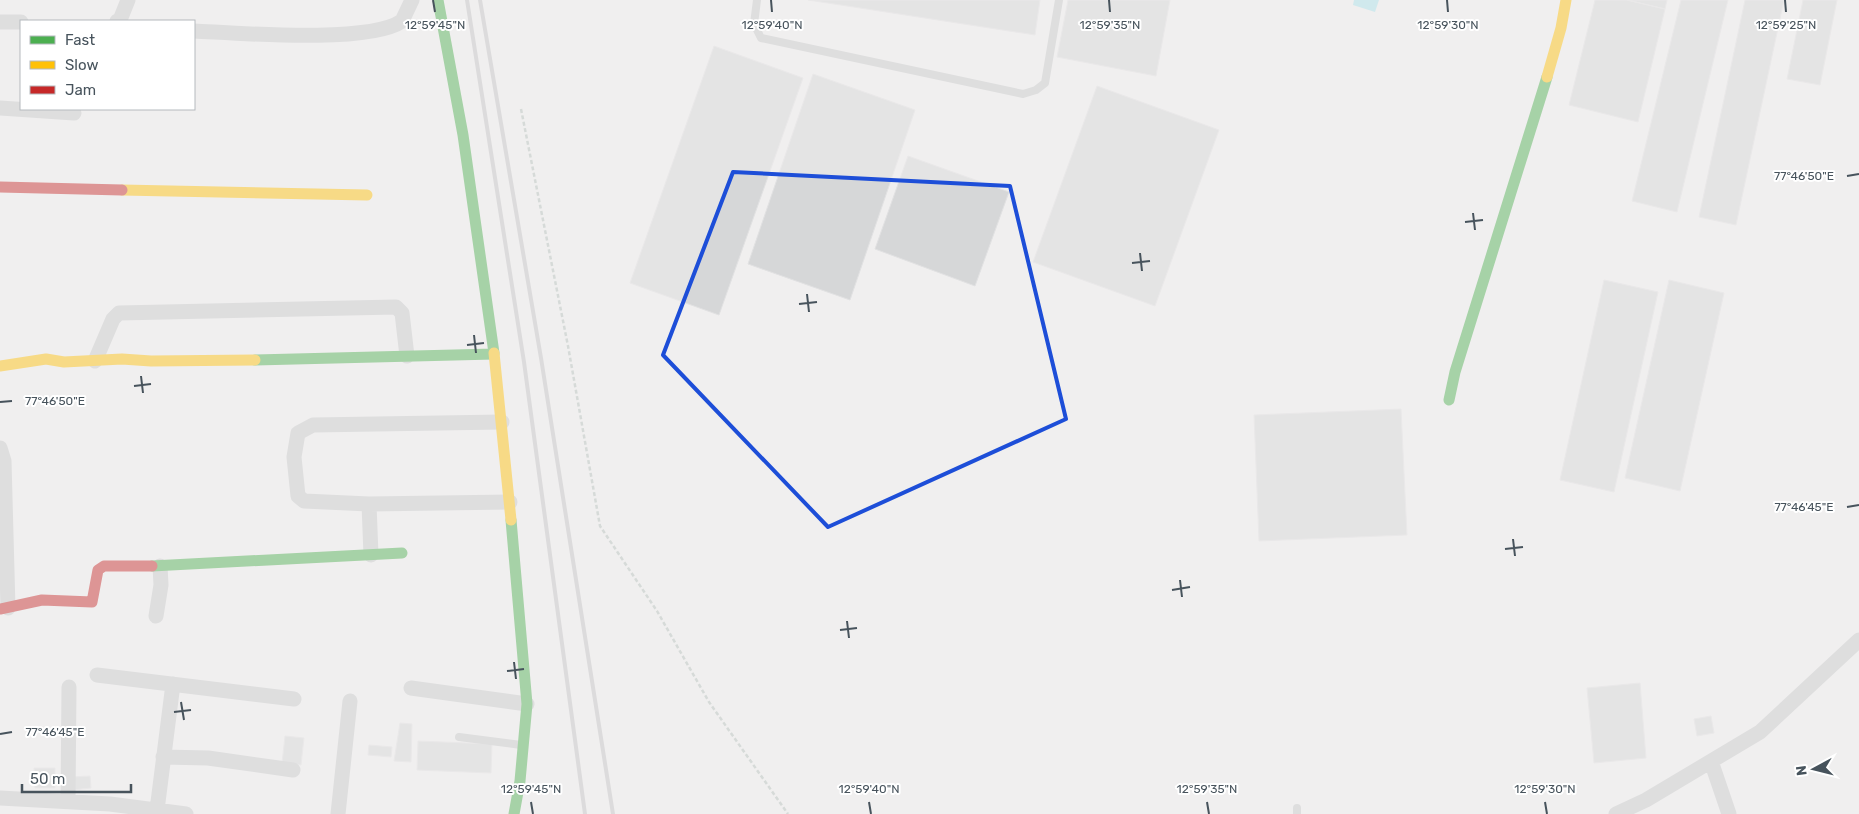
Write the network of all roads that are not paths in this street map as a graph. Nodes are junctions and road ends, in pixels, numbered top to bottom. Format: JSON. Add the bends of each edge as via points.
{"nodes":[{"id":1,"x":128,"y":0,"type":"edge"},
{"id":2,"x":412,"y":0,"type":"edge"},
{"id":3,"x":438,"y":0,"type":"edge"},
{"id":4,"x":757,"y":0,"type":"edge"},
{"id":5,"x":1059,"y":0,"type":"edge"},
{"id":6,"x":1566,"y":0,"type":"edge"},
{"id":7,"x":120,"y":20,"type":"edge"},
{"id":8,"x":0,"y":22,"type":"edge"},
{"id":9,"x":20,"y":22,"type":"edge"},
{"id":10,"x":195,"y":31,"type":"edge"},
{"id":11,"x":0,"y":108,"type":"edge"},
{"id":12,"x":20,"y":109,"type":"edge"},
{"id":13,"x":30,"y":110,"type":"edge"},
{"id":14,"x":74,"y":113,"type":"dead end"},
{"id":15,"x":0,"y":187,"type":"edge"},
{"id":16,"x":367,"y":195,"type":"dead end"},
{"id":17,"x":494,"y":354,"type":"junction"},
{"id":18,"x":407,"y":356,"type":"junction"},
{"id":19,"x":95,"y":361,"type":"junction"},
{"id":20,"x":0,"y":366,"type":"edge"},
{"id":21,"x":1449,"y":400,"type":"dead end"},
{"id":22,"x":502,"y":422,"type":"junction"},
{"id":23,"x":0,"y":448,"type":"edge"},
{"id":24,"x":510,"y":502,"type":"junction"},
{"id":25,"x":369,"y":504,"type":"junction"},
{"id":26,"x":402,"y":553,"type":"dead end"},
{"id":27,"x":371,"y":555,"type":"junction"},
{"id":28,"x":160,"y":566,"type":"junction"},
{"id":29,"x":4,"y":608,"type":"edge"},
{"id":30,"x":156,"y":616,"type":"dead end"},
{"id":31,"x":1859,"y":640,"type":"edge"},
{"id":32,"x":97,"y":675,"type":"dead end"},
{"id":33,"x":173,"y":684,"type":"junction"},
{"id":34,"x":69,"y":687,"type":"dead end"},
{"id":35,"x":411,"y":688,"type":"dead end"},
{"id":36,"x":294,"y":699,"type":"dead end"},
{"id":37,"x":350,"y":701,"type":"dead end"},
{"id":38,"x":527,"y":704,"type":"junction"},
{"id":39,"x":459,"y":737,"type":"dead end"},
{"id":40,"x":524,"y":746,"type":"junction"},
{"id":41,"x":163,"y":757,"type":"junction"},
{"id":42,"x":1711,"y":761,"type":"junction"},
{"id":43,"x":293,"y":770,"type":"dead end"},
{"id":44,"x":0,"y":798,"type":"edge"},
{"id":45,"x":68,"y":802,"type":"junction"},
{"id":46,"x":156,"y":810,"type":"junction"},
{"id":47,"x":186,"y":814,"type":"edge"},
{"id":48,"x":338,"y":814,"type":"edge"},
{"id":49,"x":514,"y":814,"type":"edge"},
{"id":50,"x":1616,"y":814,"type":"edge"},
{"id":51,"x":1729,"y":814,"type":"edge"}],
"edges":[{"from":1,"to":7,"type":"street"},
{"from":2,"to":10,"type":"street","via":[[402,21],[384,28],[329,35]]},
{"from":3,"to":17,"type":"street","via":[[463,135]]},
{"from":4,"to":5,"type":"lane","via":[[754,24],[761,38],[1023,94],[1045,83]]},
{"from":6,"to":21,"type":"street","via":[[1562,28]]},
{"from":8,"to":9,"type":"street"},
{"from":11,"to":12,"type":"street"},
{"from":13,"to":14,"type":"street"},
{"from":15,"to":16,"type":"street"},
{"from":17,"to":18,"type":"street"},
{"from":17,"to":22,"type":"street"},
{"from":18,"to":19,"type":"street"},
{"from":18,"to":19,"type":"street","via":[[402,313],[396,307],[119,313],[112,319]]},
{"from":19,"to":20,"type":"street","via":[[46,359]]},
{"from":22,"to":24,"type":"street"},
{"from":22,"to":25,"type":"street","via":[[330,423],[301,430],[294,457],[298,496],[304,501]]},
{"from":23,"to":29,"type":"street","via":[[4,461]]},
{"from":24,"to":25,"type":"street"},
{"from":24,"to":38,"type":"street"},
{"from":25,"to":27,"type":"street"},
{"from":26,"to":27,"type":"street"},
{"from":27,"to":28,"type":"street"},
{"from":28,"to":29,"type":"street","via":[[100,568],[92,602],[42,600]]},
{"from":28,"to":30,"type":"street","via":[[161,585]]},
{"from":31,"to":42,"type":"street","via":[[1760,732]]},
{"from":32,"to":33,"type":"street"},
{"from":33,"to":36,"type":"street"},
{"from":33,"to":41,"type":"street"},
{"from":34,"to":45,"type":"street"},
{"from":35,"to":38,"type":"street"},
{"from":37,"to":48,"type":"street"},
{"from":38,"to":40,"type":"street"},
{"from":39,"to":40,"type":"lane"},
{"from":40,"to":49,"type":"street"},
{"from":41,"to":43,"type":"street","via":[[208,758]]},
{"from":41,"to":46,"type":"street"},
{"from":42,"to":50,"type":"street"},
{"from":42,"to":51,"type":"street"},
{"from":44,"to":45,"type":"street"},
{"from":45,"to":46,"type":"street"},
{"from":46,"to":47,"type":"street"}]}
